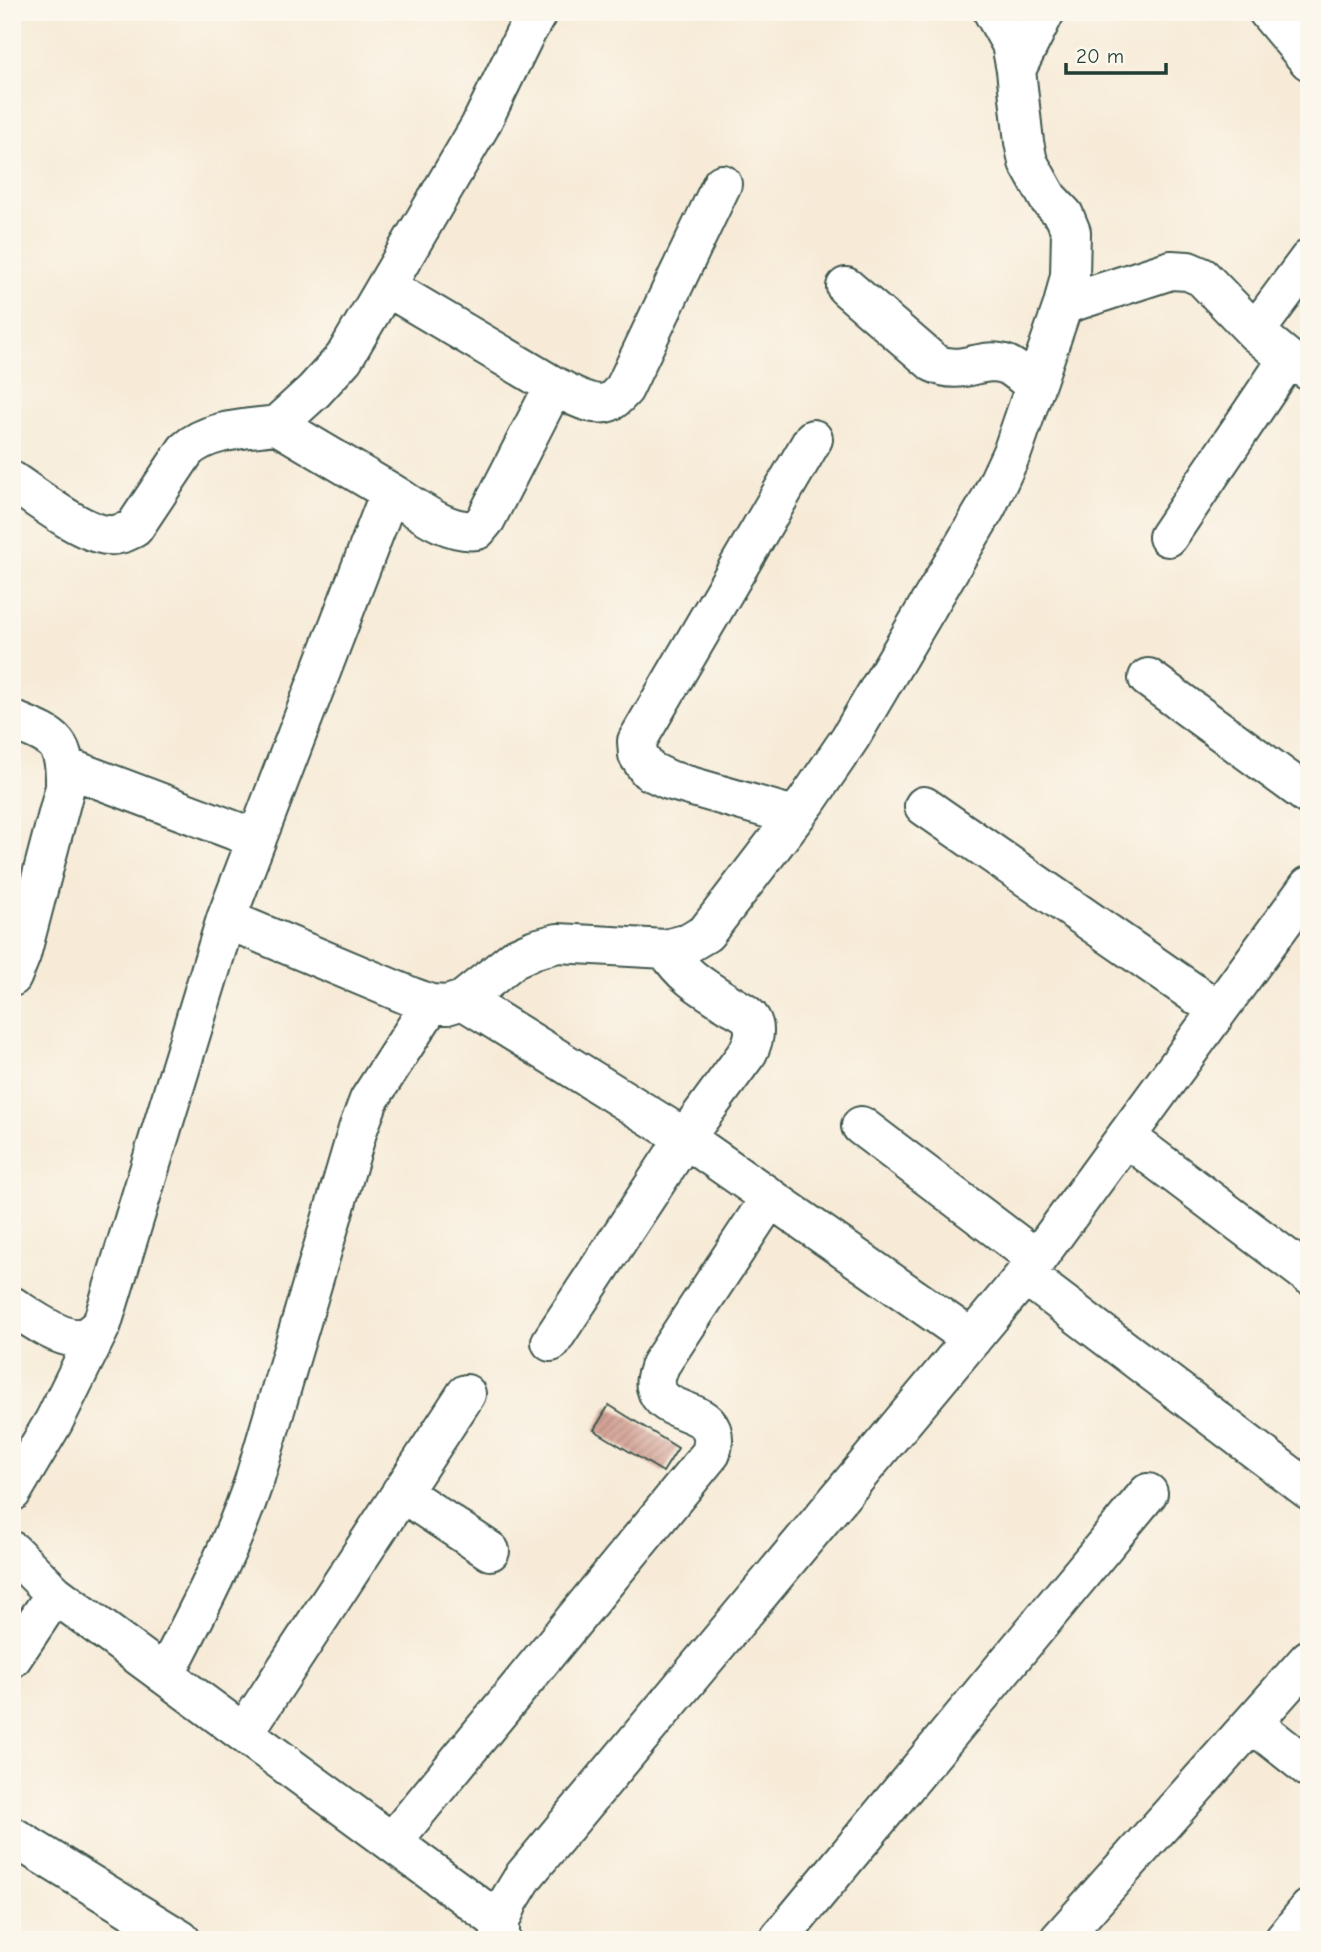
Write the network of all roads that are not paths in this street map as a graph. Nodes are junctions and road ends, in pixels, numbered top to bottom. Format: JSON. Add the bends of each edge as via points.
{"nodes":[{"id":1,"x":538,"y":12,"type":"edge"},
{"id":2,"x":993,"y":12,"type":"edge"},
{"id":3,"x":1045,"y":12,"type":"edge"},
{"id":4,"x":1268,"y":12,"type":"edge"},
{"id":5,"x":1309,"y":61,"type":"edge"},
{"id":6,"x":1016,"y":70,"type":"junction"},
{"id":7,"x":722,"y":184,"type":"dead end"},
{"id":8,"x":1309,"y":259,"type":"edge"},
{"id":9,"x":387,"y":287,"type":"junction"},
{"id":10,"x":846,"y":287,"type":"dead end"},
{"id":11,"x":1063,"y":305,"type":"junction"},
{"id":12,"x":1255,"y":332,"type":"junction"},
{"id":13,"x":1298,"y":365,"type":"edge"},
{"id":14,"x":1035,"y":385,"type":"junction"},
{"id":15,"x":554,"y":387,"type":"junction"},
{"id":16,"x":277,"y":425,"type":"junction"},
{"id":17,"x":813,"y":439,"type":"dead end"},
{"id":18,"x":12,"y":481,"type":"edge"},
{"id":19,"x":390,"y":492,"type":"junction"},
{"id":20,"x":1168,"y":537,"type":"dead end"},
{"id":21,"x":1148,"y":678,"type":"dead end"},
{"id":22,"x":12,"y":720,"type":"edge"},
{"id":23,"x":66,"y":767,"type":"junction"},
{"id":24,"x":1309,"y":796,"type":"edge"},
{"id":25,"x":925,"y":806,"type":"dead end"},
{"id":26,"x":794,"y":816,"type":"junction"},
{"id":27,"x":257,"y":839,"type":"junction"},
{"id":28,"x":1309,"y":886,"type":"edge"},
{"id":29,"x":226,"y":919,"type":"junction"},
{"id":30,"x":666,"y":948,"type":"junction"},
{"id":31,"x":12,"y":977,"type":"edge"},
{"id":32,"x":447,"y":1002,"type":"junction"},
{"id":33,"x":1218,"y":1010,"type":"junction"},
{"id":34,"x":861,"y":1126,"type":"dead end"},
{"id":35,"x":1126,"y":1137,"type":"junction"},
{"id":36,"x":685,"y":1138,"type":"junction"},
{"id":37,"x":770,"y":1198,"type":"junction"},
{"id":38,"x":1031,"y":1267,"type":"junction"},
{"id":39,"x":1309,"y":1275,"type":"edge"},
{"id":40,"x":12,"y":1306,"type":"edge"},
{"id":41,"x":102,"y":1324,"type":"junction"},
{"id":42,"x":972,"y":1339,"type":"junction"},
{"id":43,"x":551,"y":1342,"type":"dead end"},
{"id":44,"x":466,"y":1394,"type":"dead end"},
{"id":45,"x":1309,"y":1490,"type":"edge"},
{"id":46,"x":12,"y":1492,"type":"edge"},
{"id":47,"x":401,"y":1492,"type":"junction"},
{"id":48,"x":1148,"y":1493,"type":"dead end"},
{"id":49,"x":12,"y":1551,"type":"edge"},
{"id":50,"x":490,"y":1551,"type":"dead end"},
{"id":51,"x":55,"y":1594,"type":"junction"},
{"id":52,"x":12,"y":1658,"type":"edge"},
{"id":53,"x":1309,"y":1659,"type":"edge"},
{"id":54,"x":165,"y":1675,"type":"junction"},
{"id":55,"x":1252,"y":1723,"type":"junction"},
{"id":56,"x":244,"y":1733,"type":"junction"},
{"id":57,"x":1309,"y":1768,"type":"edge"},
{"id":58,"x":12,"y":1836,"type":"edge"},
{"id":59,"x":392,"y":1842,"type":"junction"},
{"id":60,"x":1309,"y":1909,"type":"edge"},
{"id":61,"x":500,"y":1931,"type":"edge"},
{"id":62,"x":181,"y":1940,"type":"edge"},
{"id":63,"x":778,"y":1940,"type":"edge"},
{"id":64,"x":1059,"y":1940,"type":"edge"},
{"id":65,"x":1284,"y":1940,"type":"edge"}],
"edges":[{"from":1,"to":9,"type":"street","via":[[480,126]]},
{"from":2,"to":6,"type":"street","via":[[1011,44]]},
{"from":3,"to":6,"type":"street"},
{"from":4,"to":5,"type":"street"},
{"from":6,"to":11,"type":"street","via":[[1028,162],[1071,232],[1070,275]]},
{"from":7,"to":15,"type":"street","via":[[624,389],[612,401],[600,404]]},
{"from":8,"to":12,"type":"street"},
{"from":9,"to":15,"type":"street"},
{"from":9,"to":16,"type":"street","via":[[345,358]]},
{"from":10,"to":14,"type":"street","via":[[945,369],[995,363]]},
{"from":11,"to":12,"type":"street","via":[[1171,270],[1188,271],[1202,277]]},
{"from":11,"to":14,"type":"street"},
{"from":12,"to":13,"type":"street"},
{"from":13,"to":20,"type":"street"},
{"from":14,"to":26,"type":"street","via":[[1013,450],[987,506],[850,738]]},
{"from":15,"to":19,"type":"street","via":[[477,530],[450,528]]},
{"from":16,"to":18,"type":"street","via":[[196,440],[134,528],[121,534],[106,535],[81,527]]},
{"from":16,"to":19,"type":"street"},
{"from":17,"to":26,"type":"street","via":[[637,741],[638,755],[648,770]]},
{"from":19,"to":27,"type":"street"},
{"from":21,"to":24,"type":"street"},
{"from":22,"to":23,"type":"street","via":[[44,733],[62,749]]},
{"from":23,"to":27,"type":"street"},
{"from":23,"to":31,"type":"street","via":[[62,800]]},
{"from":25,"to":33,"type":"street"},
{"from":26,"to":30,"type":"street","via":[[706,933]]},
{"from":27,"to":29,"type":"street"},
{"from":28,"to":33,"type":"street"},
{"from":29,"to":32,"type":"street"},
{"from":29,"to":41,"type":"street"},
{"from":30,"to":32,"type":"street","via":[[558,943],[515,958]]},
{"from":30,"to":36,"type":"street","via":[[689,978],[749,1017],[754,1029],[748,1052]]},
{"from":32,"to":36,"type":"street"},
{"from":32,"to":54,"type":"street","via":[[369,1100],[242,1518]]},
{"from":33,"to":35,"type":"street"},
{"from":34,"to":38,"type":"street"},
{"from":35,"to":38,"type":"street"},
{"from":35,"to":39,"type":"street"},
{"from":36,"to":37,"type":"street"},
{"from":36,"to":43,"type":"street"},
{"from":37,"to":42,"type":"street"},
{"from":37,"to":59,"type":"street","via":[[655,1379],[664,1400],[705,1421],[713,1431],[711,1454]]},
{"from":38,"to":42,"type":"street"},
{"from":38,"to":45,"type":"street"},
{"from":40,"to":41,"type":"street","via":[[73,1338],[88,1336]]},
{"from":41,"to":46,"type":"street"},
{"from":42,"to":61,"type":"street","via":[[524,1876],[510,1899]]},
{"from":44,"to":47,"type":"street"},
{"from":47,"to":50,"type":"street"},
{"from":47,"to":56,"type":"street"},
{"from":48,"to":63,"type":"street"},
{"from":49,"to":51,"type":"street"},
{"from":51,"to":52,"type":"street"},
{"from":51,"to":54,"type":"street"},
{"from":53,"to":55,"type":"street"},
{"from":54,"to":56,"type":"street"},
{"from":55,"to":57,"type":"street"},
{"from":55,"to":64,"type":"street"},
{"from":56,"to":59,"type":"street"},
{"from":58,"to":62,"type":"street"},
{"from":59,"to":61,"type":"street"},
{"from":60,"to":65,"type":"street"}]}
